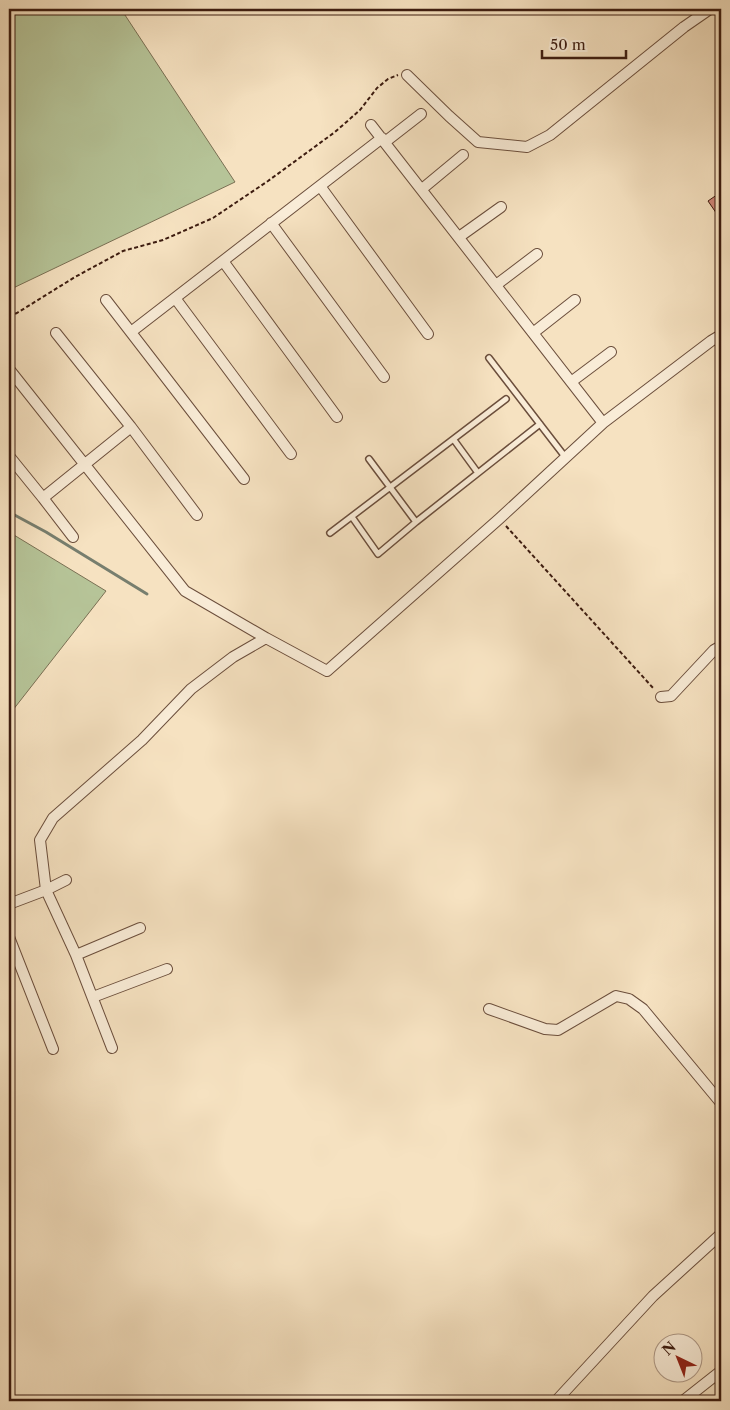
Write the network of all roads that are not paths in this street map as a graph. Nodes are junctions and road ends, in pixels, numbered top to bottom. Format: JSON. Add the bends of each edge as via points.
{"nodes":[{"id":1,"x":710,"y":9,"type":"edge"},
{"id":2,"x":407,"y":75,"type":"road end"},
{"id":3,"x":421,"y":114,"type":"dead end"},
{"id":4,"x":371,"y":125,"type":"dead end"},
{"id":5,"x":383,"y":140,"type":"junction"},
{"id":6,"x":463,"y":155,"type":"dead end"},
{"id":7,"x":320,"y":186,"type":"junction"},
{"id":8,"x":422,"y":189,"type":"junction"},
{"id":9,"x":501,"y":207,"type":"dead end"},
{"id":10,"x":271,"y":223,"type":"junction"},
{"id":11,"x":459,"y":238,"type":"junction"},
{"id":12,"x":537,"y":254,"type":"dead end"},
{"id":13,"x":223,"y":261,"type":"junction"},
{"id":14,"x":496,"y":285,"type":"junction"},
{"id":15,"x":175,"y":298,"type":"junction"},
{"id":16,"x":106,"y":300,"type":"dead end"},
{"id":17,"x":575,"y":300,"type":"dead end"},
{"id":18,"x":131,"y":332,"type":"junction"},
{"id":19,"x":56,"y":333,"type":"dead end"},
{"id":20,"x":533,"y":333,"type":"junction"},
{"id":21,"x":428,"y":334,"type":"dead end"},
{"id":22,"x":721,"y":335,"type":"edge"},
{"id":23,"x":612,"y":352,"type":"dead end"},
{"id":24,"x":489,"y":358,"type":"dead end"},
{"id":25,"x":9,"y":369,"type":"edge"},
{"id":26,"x":384,"y":377,"type":"dead end"},
{"id":27,"x":571,"y":382,"type":"junction"},
{"id":28,"x":506,"y":399,"type":"dead end"},
{"id":29,"x":337,"y":417,"type":"dead end"},
{"id":30,"x":603,"y":423,"type":"junction"},
{"id":31,"x":540,"y":424,"type":"junction"},
{"id":32,"x":131,"y":427,"type":"junction"},
{"id":33,"x":454,"y":440,"type":"junction"},
{"id":34,"x":291,"y":454,"type":"dead end"},
{"id":35,"x":9,"y":456,"type":"edge"},
{"id":36,"x":566,"y":458,"type":"junction"},
{"id":37,"x":369,"y":459,"type":"dead end"},
{"id":38,"x":85,"y":464,"type":"junction"},
{"id":39,"x":478,"y":473,"type":"junction"},
{"id":40,"x":244,"y":479,"type":"dead end"},
{"id":41,"x":390,"y":488,"type":"junction"},
{"id":42,"x":43,"y":498,"type":"junction"},
{"id":43,"x":197,"y":515,"type":"dead end"},
{"id":44,"x":352,"y":517,"type":"junction"},
{"id":45,"x":416,"y":522,"type":"junction"},
{"id":46,"x":330,"y":533,"type":"dead end"},
{"id":47,"x":73,"y":537,"type":"dead end"},
{"id":48,"x":266,"y":638,"type":"junction"},
{"id":49,"x":719,"y":651,"type":"edge"},
{"id":50,"x":660,"y":697,"type":"road end"},
{"id":51,"x":66,"y":880,"type":"dead end"},
{"id":52,"x":46,"y":890,"type":"junction"},
{"id":53,"x":9,"y":904,"type":"edge"},
{"id":54,"x":140,"y":928,"type":"dead end"},
{"id":55,"x":9,"y":937,"type":"edge"},
{"id":56,"x":76,"y":955,"type":"junction"},
{"id":57,"x":167,"y":970,"type":"dead end"},
{"id":58,"x":92,"y":998,"type":"junction"},
{"id":59,"x":489,"y":1009,"type":"dead end"},
{"id":60,"x":112,"y":1048,"type":"dead end"},
{"id":61,"x":53,"y":1049,"type":"dead end"},
{"id":62,"x":721,"y":1103,"type":"edge"},
{"id":63,"x":721,"y":1234,"type":"edge"},
{"id":64,"x":721,"y":1371,"type":"edge"},
{"id":65,"x":556,"y":1401,"type":"edge"},
{"id":66,"x":683,"y":1401,"type":"edge"}],
"edges":[{"from":1,"to":2,"type":"street","via":[[550,135],[527,147],[478,142]]},
{"from":3,"to":5,"type":"street"},
{"from":4,"to":5,"type":"street"},
{"from":5,"to":7,"type":"street"},
{"from":5,"to":8,"type":"street"},
{"from":6,"to":8,"type":"street"},
{"from":7,"to":10,"type":"street"},
{"from":7,"to":21,"type":"street"},
{"from":8,"to":11,"type":"street"},
{"from":9,"to":11,"type":"street"},
{"from":10,"to":13,"type":"street"},
{"from":10,"to":26,"type":"street"},
{"from":11,"to":14,"type":"street"},
{"from":12,"to":14,"type":"street"},
{"from":13,"to":15,"type":"street"},
{"from":13,"to":29,"type":"street"},
{"from":14,"to":20,"type":"street"},
{"from":15,"to":18,"type":"street"},
{"from":15,"to":34,"type":"street"},
{"from":16,"to":18,"type":"street"},
{"from":17,"to":20,"type":"street"},
{"from":18,"to":40,"type":"street"},
{"from":19,"to":32,"type":"street"},
{"from":20,"to":27,"type":"street"},
{"from":22,"to":30,"type":"street"},
{"from":23,"to":27,"type":"street"},
{"from":24,"to":31,"type":"lane"},
{"from":25,"to":38,"type":"street"},
{"from":27,"to":30,"type":"street"},
{"from":28,"to":33,"type":"lane"},
{"from":30,"to":36,"type":"street"},
{"from":31,"to":36,"type":"lane"},
{"from":31,"to":39,"type":"lane"},
{"from":32,"to":38,"type":"street"},
{"from":32,"to":43,"type":"street"},
{"from":33,"to":39,"type":"lane"},
{"from":33,"to":41,"type":"lane"},
{"from":35,"to":42,"type":"street"},
{"from":36,"to":48,"type":"street","via":[[328,671]]},
{"from":37,"to":41,"type":"lane"},
{"from":38,"to":42,"type":"street"},
{"from":38,"to":48,"type":"street","via":[[185,591]]},
{"from":39,"to":45,"type":"lane"},
{"from":41,"to":44,"type":"lane"},
{"from":41,"to":45,"type":"lane"},
{"from":42,"to":47,"type":"street"},
{"from":44,"to":45,"type":"lane","via":[[378,554]]},
{"from":44,"to":46,"type":"lane"},
{"from":48,"to":52,"type":"street","via":[[233,657],[191,689],[142,740],[53,818],[40,840]]},
{"from":49,"to":50,"type":"street","via":[[672,696]]},
{"from":51,"to":52,"type":"street"},
{"from":52,"to":53,"type":"street"},
{"from":52,"to":56,"type":"street"},
{"from":54,"to":56,"type":"street"},
{"from":55,"to":61,"type":"street"},
{"from":56,"to":58,"type":"street"},
{"from":57,"to":58,"type":"street"},
{"from":58,"to":60,"type":"street"},
{"from":59,"to":62,"type":"street","via":[[544,1029],[558,1030],[616,996],[629,999],[644,1009]]},
{"from":63,"to":65,"type":"street","via":[[653,1296]]},
{"from":64,"to":66,"type":"street"}]}
